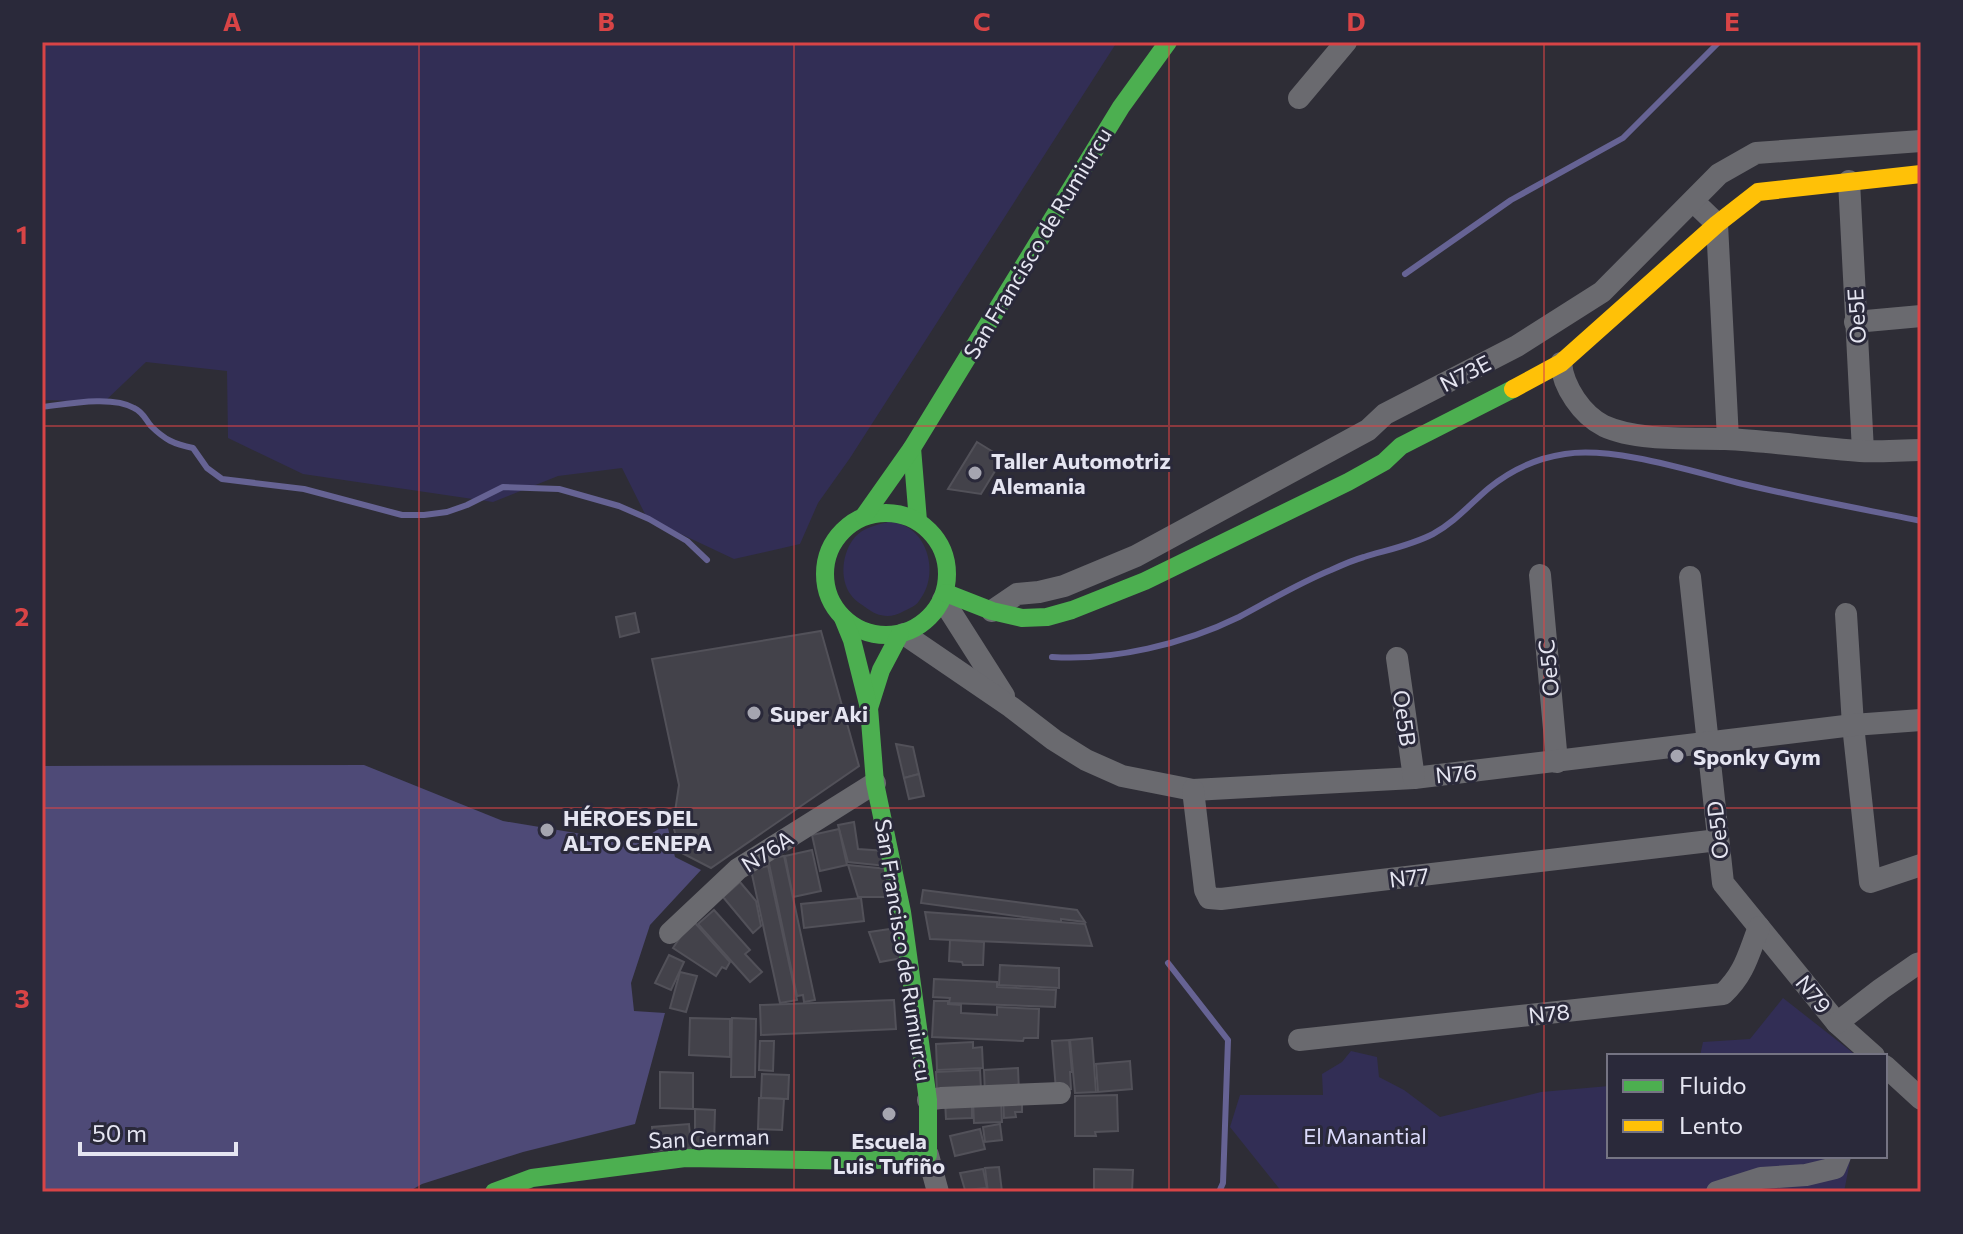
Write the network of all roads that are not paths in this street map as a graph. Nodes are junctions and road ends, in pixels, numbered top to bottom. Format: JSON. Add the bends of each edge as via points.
{"nodes":[{"id":1,"x":1168,"y":42,"type":"edge"},
{"id":2,"x":1346,"y":42,"type":"edge"},
{"id":3,"x":1299,"y":98,"type":"dead end"},
{"id":4,"x":1921,"y":141,"type":"edge"},
{"id":5,"x":1921,"y":174,"type":"edge"},
{"id":6,"x":1849,"y":181,"type":"junction"},
{"id":7,"x":1693,"y":201,"type":"junction"},
{"id":8,"x":1717,"y":224,"type":"junction"},
{"id":9,"x":1921,"y":316,"type":"edge"},
{"id":10,"x":1855,"y":322,"type":"junction"},
{"id":11,"x":1561,"y":363,"type":"junction"},
{"id":12,"x":1368,"y":430,"type":"junction"},
{"id":13,"x":1728,"y":439,"type":"junction"},
{"id":14,"x":912,"y":448,"type":"junction"},
{"id":15,"x":1329,"y":449,"type":"junction"},
{"id":16,"x":1921,"y":450,"type":"edge"},
{"id":17,"x":1863,"y":451,"type":"junction"},
{"id":18,"x":1384,"y":462,"type":"junction"},
{"id":19,"x":1348,"y":482,"type":"junction"},
{"id":20,"x":864,"y":516,"type":"junction"},
{"id":21,"x":918,"y":521,"type":"junction"},
{"id":22,"x":1136,"y":556,"type":"junction"},
{"id":23,"x":1540,"y":575,"type":"dead end"},
{"id":24,"x":1690,"y":577,"type":"dead end"},
{"id":25,"x":1145,"y":581,"type":"junction"},
{"id":26,"x":944,"y":597,"type":"junction"},
{"id":27,"x":992,"y":611,"type":"junction"},
{"id":28,"x":1846,"y":614,"type":"dead end"},
{"id":29,"x":843,"y":618,"type":"junction"},
{"id":30,"x":902,"y":634,"type":"junction"},
{"id":31,"x":1397,"y":658,"type":"dead end"},
{"id":32,"x":1011,"y":707,"type":"junction"},
{"id":33,"x":869,"y":708,"type":"junction"},
{"id":34,"x":1921,"y":720,"type":"edge"},
{"id":35,"x":1853,"y":725,"type":"junction"},
{"id":36,"x":1708,"y":744,"type":"junction"},
{"id":37,"x":1557,"y":762,"type":"junction"},
{"id":38,"x":1414,"y":778,"type":"junction"},
{"id":39,"x":875,"y":783,"type":"junction"},
{"id":40,"x":1193,"y":790,"type":"junction"},
{"id":41,"x":1718,"y":840,"type":"junction"},
{"id":42,"x":1921,"y":865,"type":"edge"},
{"id":43,"x":1759,"y":927,"type":"junction"},
{"id":44,"x":670,"y":933,"type":"dead end"},
{"id":45,"x":1921,"y":963,"type":"edge"},
{"id":46,"x":1837,"y":1023,"type":"junction"},
{"id":47,"x":1299,"y":1040,"type":"dead end"},
{"id":48,"x":1872,"y":1054,"type":"edge"},
{"id":49,"x":1887,"y":1068,"type":"edge"},
{"id":50,"x":1060,"y":1093,"type":"dead end"},
{"id":51,"x":1921,"y":1099,"type":"edge"},
{"id":52,"x":928,"y":1100,"type":"junction"},
{"id":53,"x":928,"y":1155,"type":"junction"},
{"id":54,"x":1839,"y":1158,"type":"edge"},
{"id":55,"x":494,"y":1192,"type":"edge"},
{"id":56,"x":938,"y":1192,"type":"edge"},
{"id":57,"x":1717,"y":1192,"type":"edge"}],
"edges":[{"from":1,"to":14,"type":"main road","name":"San Francisco de Rumiurcu","via":[[1121,107]]},
{"from":2,"to":3,"type":"street"},
{"from":4,"to":7,"type":"street","name":"N73E","via":[[1756,153],[1719,174]]},
{"from":5,"to":6,"type":"main road","name":"N73E"},
{"from":6,"to":8,"type":"main road","name":"N73E","via":[[1758,192]]},
{"from":6,"to":10,"type":"street","name":"Oe5E"},
{"from":7,"to":8,"type":"street"},
{"from":7,"to":12,"type":"street","name":"N73E","via":[[1602,292],[1517,346],[1385,414]]},
{"from":8,"to":11,"type":"main road","name":"N73E"},
{"from":8,"to":13,"type":"street"},
{"from":9,"to":10,"type":"street"},
{"from":10,"to":17,"type":"street","name":"Oe5E"},
{"from":11,"to":13,"type":"street","via":[[1574,398],[1601,425],[1632,434]]},
{"from":11,"to":18,"type":"main road","name":"N73E","via":[[1401,446]]},
{"from":12,"to":15,"type":"street","name":"N73E"},
{"from":12,"to":18,"type":"street"},
{"from":13,"to":17,"type":"street"},
{"from":14,"to":20,"type":"main road","name":"San Francisco de Rumiurcu"},
{"from":14,"to":21,"type":"main road"},
{"from":15,"to":19,"type":"street"},
{"from":15,"to":22,"type":"street","name":"N73E"},
{"from":16,"to":17,"type":"street"},
{"from":18,"to":19,"type":"main road","name":"N73E"},
{"from":19,"to":25,"type":"main road","name":"N73E"},
{"from":20,"to":21,"type":"main road","via":[[892,512]]},
{"from":20,"to":29,"type":"main road","via":[[848,524],[827,555],[828,594]]},
{"from":21,"to":26,"type":"main road","via":[[938,540],[948,566]]},
{"from":22,"to":25,"type":"street"},
{"from":22,"to":27,"type":"street","name":"N73E","via":[[1064,586],[1017,594]]},
{"from":23,"to":37,"type":"street","name":"Oe5C"},
{"from":24,"to":36,"type":"street","name":"Oe5D"},
{"from":25,"to":27,"type":"main road","name":"N73E","via":[[1047,617]]},
{"from":26,"to":27,"type":"main road","name":"N73E"},
{"from":26,"to":30,"type":"main road","via":[[927,621]]},
{"from":26,"to":32,"type":"street","name":"N76"},
{"from":28,"to":35,"type":"street"},
{"from":29,"to":30,"type":"main road","via":[[860,630]]},
{"from":29,"to":33,"type":"main road","name":"San Francisco de Rumiurcu"},
{"from":30,"to":32,"type":"street","name":"N76"},
{"from":30,"to":33,"type":"main road","name":"San Francisco de Rumiurcu","via":[[878,673]]},
{"from":31,"to":38,"type":"street","name":"Oe5B"},
{"from":32,"to":40,"type":"street","name":"N76","via":[[1086,760],[1122,776]]},
{"from":33,"to":39,"type":"main road","name":"San Francisco de Rumiurcu"},
{"from":34,"to":35,"type":"street","name":"N76"},
{"from":35,"to":36,"type":"street","name":"N76"},
{"from":35,"to":42,"type":"street","via":[[1870,882]]},
{"from":36,"to":37,"type":"street","name":"N76"},
{"from":36,"to":41,"type":"street","name":"Oe5D"},
{"from":37,"to":38,"type":"street","name":"N76"},
{"from":38,"to":40,"type":"street","name":"N76"},
{"from":39,"to":44,"type":"street","name":"N76A","via":[[738,869]]},
{"from":39,"to":52,"type":"main road","name":"San Francisco de Rumiurcu","via":[[902,912]]},
{"from":40,"to":41,"type":"street","name":"N77","via":[[1209,898]]},
{"from":41,"to":43,"type":"street","name":"Oe5D","via":[[1723,883]]},
{"from":43,"to":46,"type":"street","name":"N79"},
{"from":43,"to":47,"type":"street","name":"N78","via":[[1737,980],[1723,994]]},
{"from":45,"to":46,"type":"street"},
{"from":46,"to":48,"type":"street","name":"N79"},
{"from":49,"to":51,"type":"street"},
{"from":50,"to":52,"type":"street"},
{"from":52,"to":53,"type":"main road","name":"San Francisco de Rumiurcu"},
{"from":53,"to":55,"type":"main road","name":"San German","via":[[866,1161],[685,1158],[532,1178]]},
{"from":53,"to":56,"type":"street","name":"San Francisco de Rumiurcu"},
{"from":54,"to":57,"type":"street","via":[[1835,1168],[1761,1178]]}]}
